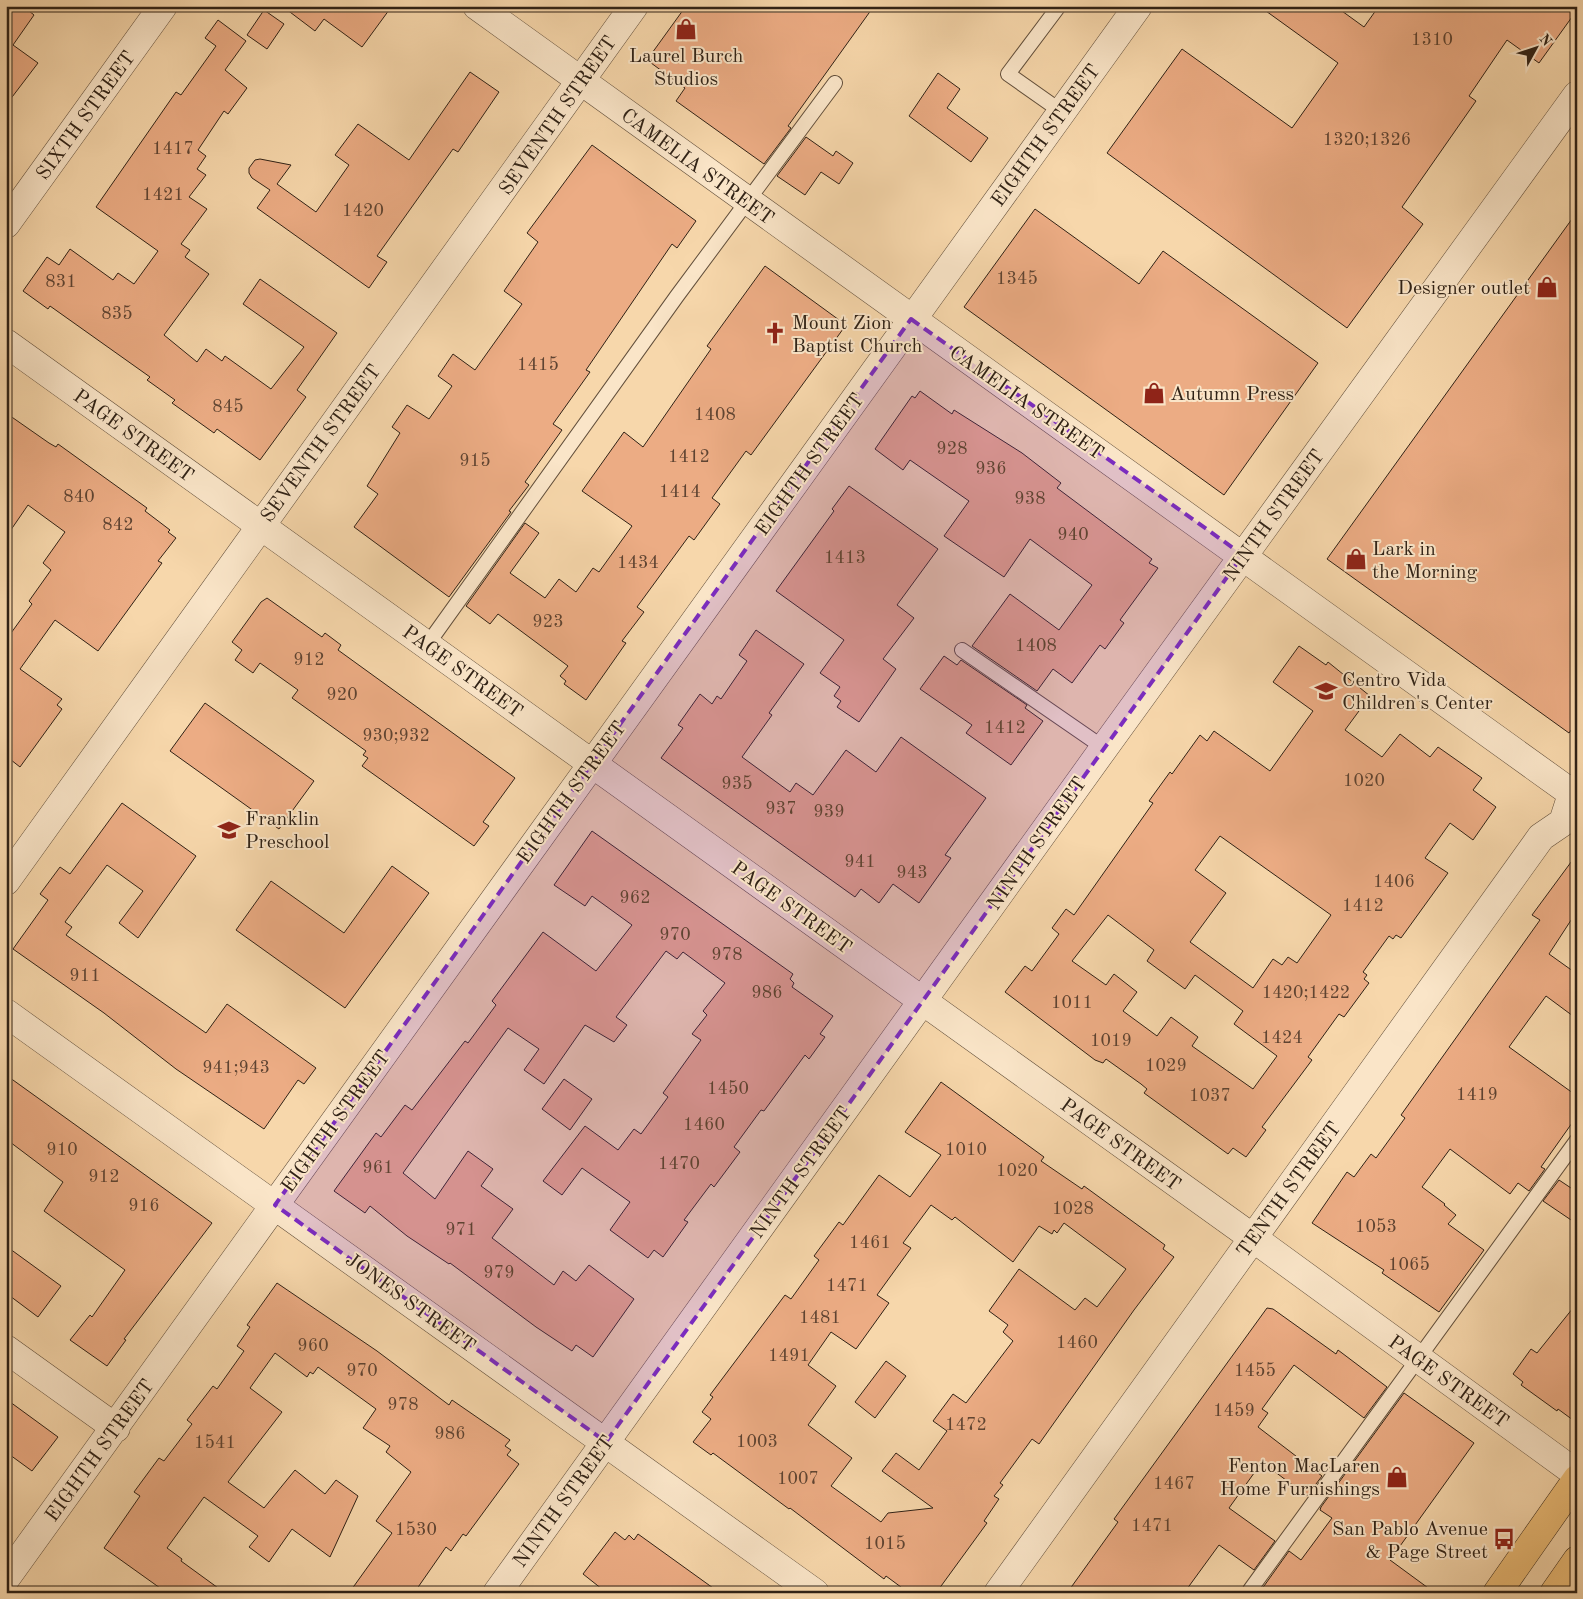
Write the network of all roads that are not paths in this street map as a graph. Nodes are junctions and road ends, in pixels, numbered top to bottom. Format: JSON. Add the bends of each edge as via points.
{"nodes":[{"id":1,"x":163,"y":6,"type":"edge"},
{"id":2,"x":477,"y":6,"type":"edge"},
{"id":3,"x":634,"y":6,"type":"edge"},
{"id":4,"x":1059,"y":6,"type":"edge"},
{"id":5,"x":1138,"y":6,"type":"edge"},
{"id":6,"x":582,"y":81,"type":"junction"},
{"id":7,"x":835,"y":83,"type":"dead end"},
{"id":8,"x":1577,"y":96,"type":"edge"},
{"id":9,"x":1062,"y":112,"type":"junction"},
{"id":10,"x":748,"y":202,"type":"junction"},
{"id":11,"x":6,"y":224,"type":"edge"},
{"id":12,"x":911,"y":319,"type":"junction"},
{"id":13,"x":6,"y":343,"type":"edge"},
{"id":14,"x":260,"y":526,"type":"junction"},
{"id":15,"x":1243,"y":555,"type":"junction"},
{"id":16,"x":427,"y":645,"type":"junction"},
{"id":17,"x":962,"y":650,"type":"dead end"},
{"id":18,"x":1104,"y":748,"type":"junction"},
{"id":19,"x":591,"y":764,"type":"junction"},
{"id":20,"x":1575,"y":793,"type":"edge"},
{"id":21,"x":6,"y":881,"type":"edge"},
{"id":22,"x":923,"y":1001,"type":"junction"},
{"id":23,"x":6,"y":1013,"type":"edge"},
{"id":24,"x":1577,"y":1140,"type":"edge"},
{"id":25,"x":274,"y":1205,"type":"junction"},
{"id":26,"x":1253,"y":1238,"type":"junction"},
{"id":27,"x":6,"y":1349,"type":"edge"},
{"id":28,"x":1417,"y":1357,"type":"junction"},
{"id":29,"x":116,"y":1428,"type":"junction"},
{"id":30,"x":606,"y":1442,"type":"junction"},
{"id":31,"x":1577,"y":1474,"type":"edge"},
{"id":32,"x":1577,"y":1479,"type":"edge"},
{"id":33,"x":1577,"y":1560,"type":"edge"},
{"id":34,"x":6,"y":1578,"type":"edge"},
{"id":35,"x":1250,"y":1590,"type":"dead end"},
{"id":36,"x":497,"y":1593,"type":"edge"},
{"id":37,"x":815,"y":1593,"type":"edge"},
{"id":38,"x":998,"y":1593,"type":"edge"},
{"id":39,"x":1497,"y":1593,"type":"edge"},
{"id":40,"x":1554,"y":1593,"type":"edge"}],
"edges":[{"from":1,"to":11,"type":"street","name":"SIXTH STREET"},
{"from":2,"to":6,"type":"street","name":"CAMELIA STREET"},
{"from":3,"to":6,"type":"street","name":"SEVENTH STREET"},
{"from":4,"to":9,"type":"lane","via":[[1008,74]]},
{"from":5,"to":9,"type":"street","name":"EIGHTH STREET"},
{"from":6,"to":10,"type":"street","name":"CAMELIA STREET"},
{"from":6,"to":14,"type":"street","name":"SEVENTH STREET"},
{"from":7,"to":10,"type":"lane"},
{"from":8,"to":15,"type":"street","name":"NINTH STREET"},
{"from":9,"to":12,"type":"street","name":"EIGHTH STREET"},
{"from":10,"to":12,"type":"street","name":"CAMELIA STREET"},
{"from":10,"to":16,"type":"lane","via":[[671,304]]},
{"from":12,"to":15,"type":"street","name":"CAMELIA STREET"},
{"from":12,"to":19,"type":"street","name":"EIGHTH STREET"},
{"from":13,"to":14,"type":"street","name":"PAGE STREET"},
{"from":14,"to":16,"type":"street","name":"PAGE STREET"},
{"from":14,"to":21,"type":"street","name":"SEVENTH STREET"},
{"from":15,"to":18,"type":"street","name":"NINTH STREET"},
{"from":15,"to":20,"type":"street","name":"CAMELIA STREET"},
{"from":16,"to":19,"type":"street","name":"PAGE STREET"},
{"from":17,"to":18,"type":"lane"},
{"from":18,"to":22,"type":"street","name":"NINTH STREET"},
{"from":19,"to":22,"type":"street","name":"PAGE STREET"},
{"from":19,"to":25,"type":"street","name":"EIGHTH STREET"},
{"from":20,"to":26,"type":"street","name":"TENTH STREET","via":[[1563,822],[1541,837]]},
{"from":22,"to":26,"type":"street","name":"PAGE STREET"},
{"from":22,"to":30,"type":"street","name":"NINTH STREET"},
{"from":23,"to":25,"type":"street","name":"JONES STREET"},
{"from":24,"to":28,"type":"lane"},
{"from":25,"to":29,"type":"street","name":"EIGHTH STREET"},
{"from":25,"to":30,"type":"street","name":"JONES STREET"},
{"from":26,"to":28,"type":"street","name":"PAGE STREET"},
{"from":26,"to":38,"type":"street","name":"TENTH STREET"},
{"from":27,"to":29,"type":"street"},
{"from":28,"to":31,"type":"street","name":"PAGE STREET"},
{"from":28,"to":35,"type":"lane"},
{"from":29,"to":34,"type":"street","name":"EIGHTH STREET"},
{"from":30,"to":36,"type":"street","name":"NINTH STREET"},
{"from":30,"to":37,"type":"street","name":"JONES STREET"},
{"from":32,"to":39,"type":"main road"},
{"from":33,"to":40,"type":"main road"}]}
